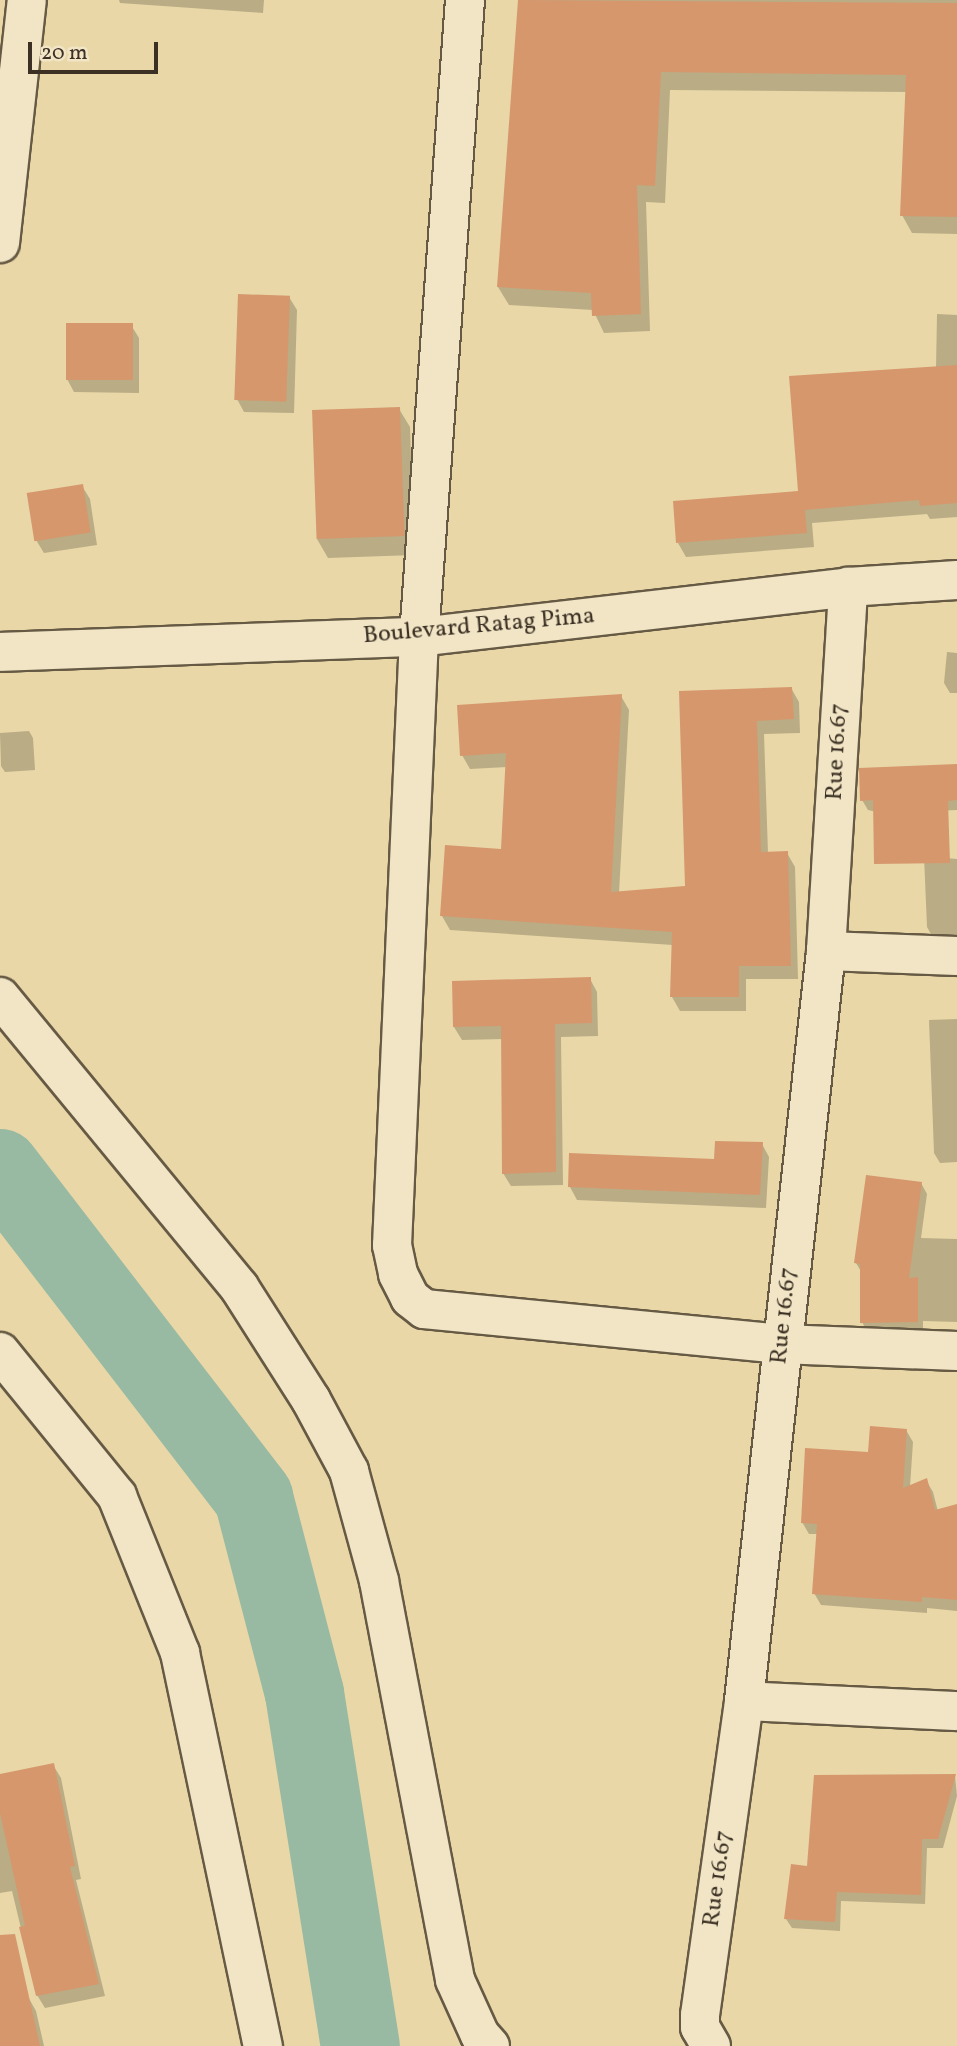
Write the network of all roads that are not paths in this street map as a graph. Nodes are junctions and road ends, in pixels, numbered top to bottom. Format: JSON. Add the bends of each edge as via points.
{"nodes":[{"id":1,"x":27,"y":0,"type":"edge"},
{"id":2,"x":465,"y":0,"type":"edge"},
{"id":3,"x":0,"y":243,"type":"edge"},
{"id":4,"x":957,"y":580,"type":"edge"},
{"id":5,"x":848,"y":587,"type":"junction"},
{"id":6,"x":419,"y":637,"type":"junction"},
{"id":7,"x":0,"y":652,"type":"edge"},
{"id":8,"x":826,"y":951,"type":"junction"},
{"id":9,"x":957,"y":956,"type":"edge"},
{"id":10,"x":0,"y":997,"type":"edge"},
{"id":11,"x":781,"y":1344,"type":"junction"},
{"id":12,"x":957,"y":1351,"type":"edge"},
{"id":13,"x":0,"y":1352,"type":"edge"},
{"id":14,"x":744,"y":1701,"type":"junction"},
{"id":15,"x":957,"y":1711,"type":"edge"},
{"id":16,"x":704,"y":2044,"type":"edge"},
{"id":17,"x":263,"y":2046,"type":"edge"},
{"id":18,"x":490,"y":2046,"type":"edge"}],
"edges":[{"from":1,"to":3,"type":"street"},
{"from":2,"to":6,"type":"street"},
{"from":4,"to":5,"type":"street","name":"Boulevard Ratag Pima"},
{"from":5,"to":6,"type":"street","name":"Boulevard Ratag Pima"},
{"from":5,"to":8,"type":"street","name":"Rue 16.67"},
{"from":6,"to":7,"type":"street","name":"Boulevard Ratag Pima"},
{"from":6,"to":11,"type":"street","via":[[392,1245],[398,1274],[410,1298],[424,1309]]},
{"from":8,"to":9,"type":"street"},
{"from":8,"to":11,"type":"street","name":"Rue 16.67"},
{"from":10,"to":18,"type":"street","via":[[239,1287],[311,1399],[349,1471],[379,1581],[455,1980],[480,2035]]},
{"from":11,"to":12,"type":"street"},
{"from":11,"to":14,"type":"street","name":"Rue 16.67"},
{"from":13,"to":17,"type":"street","via":[[117,1496],[180,1653]]},
{"from":14,"to":15,"type":"street"},
{"from":14,"to":16,"type":"street","name":"Rue 16.67","via":[[700,2015]]}]}
